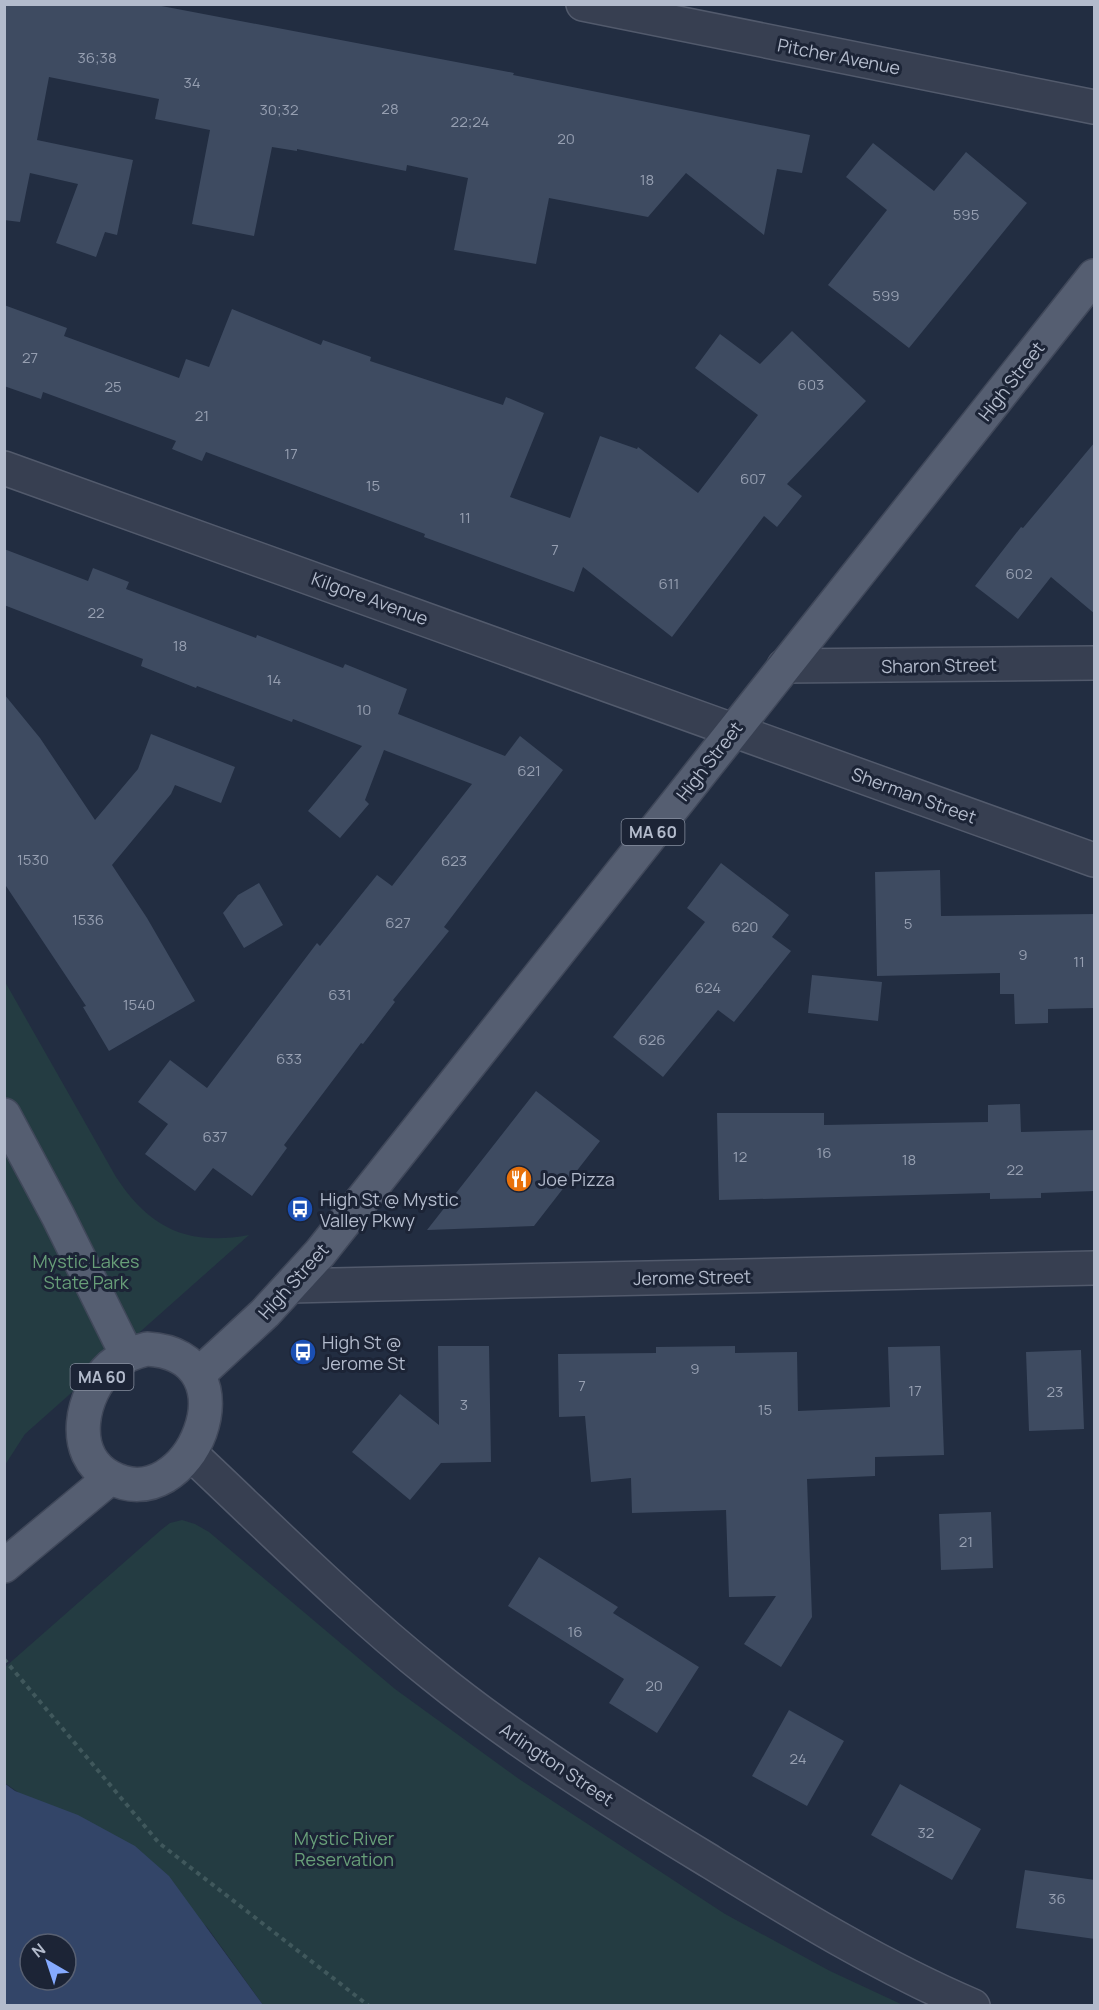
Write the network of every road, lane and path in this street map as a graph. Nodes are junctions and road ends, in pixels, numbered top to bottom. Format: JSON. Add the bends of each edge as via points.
{"nodes":[{"id":1,"x":583,"y":4,"type":"edge"},
{"id":2,"x":1095,"y":107,"type":"edge"},
{"id":3,"x":1095,"y":276,"type":"edge"},
{"id":4,"x":4,"y":468,"type":"edge"},
{"id":5,"x":1095,"y":663,"type":"edge"},
{"id":6,"x":784,"y":666,"type":"junction"},
{"id":7,"x":734,"y":729,"type":"junction"},
{"id":8,"x":1095,"y":860,"type":"edge"},
{"id":9,"x":4,"y":1115,"type":"edge"},
{"id":10,"x":1095,"y":1268,"type":"edge"},
{"id":11,"x":290,"y":1286,"type":"junction"},
{"id":12,"x":127,"y":1355,"type":"junction"},
{"id":13,"x":198,"y":1376,"type":"junction"},
{"id":14,"x":190,"y":1453,"type":"junction"},
{"id":15,"x":110,"y":1478,"type":"junction"},
{"id":16,"x":4,"y":1566,"type":"edge"},
{"id":17,"x":4,"y":1659,"type":"edge"},
{"id":18,"x":369,"y":2006,"type":"edge"},
{"id":19,"x":973,"y":2006,"type":"edge"}],
"edges":[{"from":1,"to":2,"type":"street","name":"Pitcher Avenue"},
{"from":3,"to":6,"type":"main road","name":"High Street","number":"MA 60"},
{"from":4,"to":7,"type":"street","name":"Kilgore Avenue"},
{"from":5,"to":6,"type":"street","name":"Sharon Street"},
{"from":6,"to":7,"type":"main road","name":"High Street","number":"MA 60"},
{"from":7,"to":8,"type":"street","name":"Sherman Street"},
{"from":7,"to":11,"type":"main road","name":"High Street","number":"MA 60"},
{"from":9,"to":12,"type":"main road"},
{"from":10,"to":11,"type":"street","name":"Jerome Street"},
{"from":11,"to":13,"type":"main road","name":"High Street","number":"MA 60"},
{"from":12,"to":13,"type":"main road","number":"MA 60","via":[[160,1349],[183,1359]]},
{"from":12,"to":15,"type":"main road","number":"MA 60","via":[[94,1387],[83,1417],[82,1437],[88,1455]]},
{"from":13,"to":14,"type":"main road","via":[[207,1412]]},
{"from":14,"to":15,"type":"main road","via":[[159,1479],[139,1484]]},
{"from":14,"to":19,"type":"street","name":"Arlington Street","via":[[370,1622],[434,1676],[540,1755],[827,1933]]},
{"from":15,"to":16,"type":"main road"},
{"from":17,"to":18,"type":"path","via":[[159,1843]]}]}
